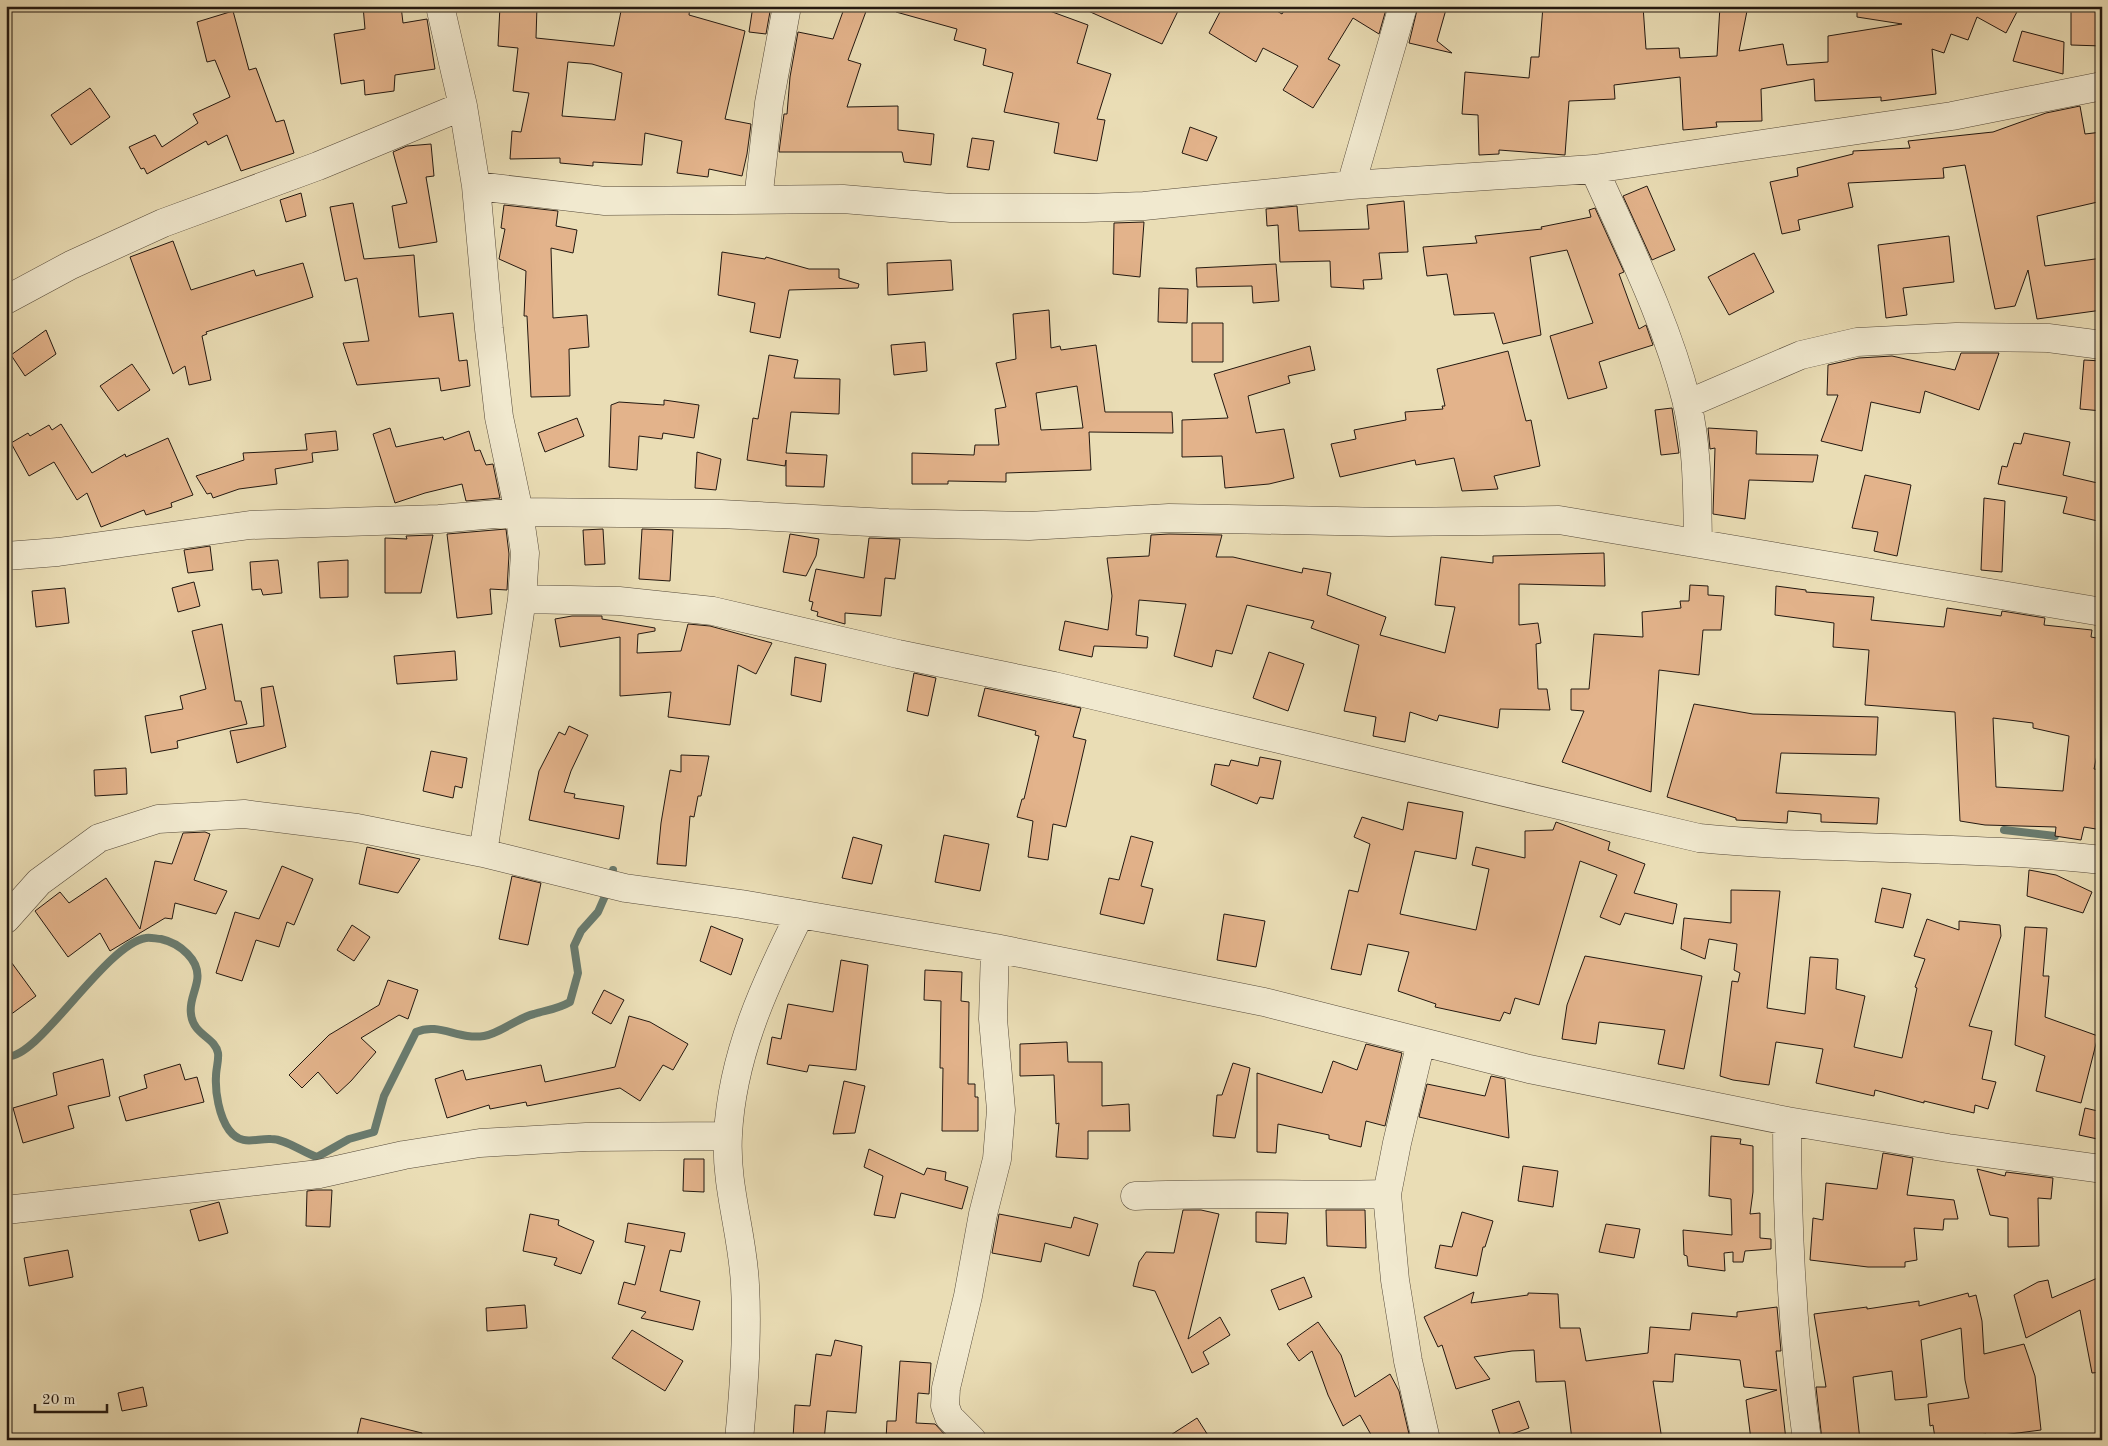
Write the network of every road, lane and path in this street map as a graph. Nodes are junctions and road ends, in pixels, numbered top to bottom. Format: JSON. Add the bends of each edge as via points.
{"nodes":[{"id":1,"x":440,"y":6,"type":"edge"},
{"id":2,"x":787,"y":6,"type":"edge"},
{"id":3,"x":1403,"y":6,"type":"edge"},
{"id":4,"x":2102,"y":86,"type":"edge"},
{"id":5,"x":463,"y":106,"type":"junction"},
{"id":6,"x":1594,"y":168,"type":"junction"},
{"id":7,"x":1351,"y":185,"type":"junction"},
{"id":8,"x":476,"y":186,"type":"junction"},
{"id":9,"x":758,"y":200,"type":"junction"},
{"id":10,"x":6,"y":300,"type":"edge"},
{"id":11,"x":2102,"y":345,"type":"edge"},
{"id":12,"x":1687,"y":404,"type":"junction"},
{"id":13,"x":519,"y":512,"type":"junction"},
{"id":14,"x":1698,"y":543,"type":"junction"},
{"id":15,"x":6,"y":556,"type":"edge"},
{"id":16,"x":522,"y":599,"type":"junction"},
{"id":17,"x":2102,"y":612,"type":"edge"},
{"id":18,"x":483,"y":853,"type":"junction"},
{"id":19,"x":2102,"y":860,"type":"edge"},
{"id":20,"x":800,"y":914,"type":"junction"},
{"id":21,"x":6,"y":919,"type":"edge"},
{"id":22,"x":995,"y":948,"type":"junction"},
{"id":23,"x":1421,"y":1042,"type":"junction"},
{"id":24,"x":1787,"y":1121,"type":"junction"},
{"id":25,"x":727,"y":1136,"type":"junction"},
{"id":26,"x":2102,"y":1169,"type":"edge"},
{"id":27,"x":1387,"y":1194,"type":"junction"},
{"id":28,"x":1134,"y":1196,"type":"dead end"},
{"id":29,"x":6,"y":1210,"type":"edge"},
{"id":30,"x":739,"y":1440,"type":"edge"},
{"id":31,"x":972,"y":1440,"type":"edge"},
{"id":32,"x":1426,"y":1440,"type":"edge"},
{"id":33,"x":1807,"y":1440,"type":"edge"}],
"edges":[{"from":1,"to":5,"type":"street"},
{"from":2,"to":9,"type":"street","via":[[769,103]]},
{"from":3,"to":7,"type":"street"},
{"from":4,"to":6,"type":"street","via":[[1952,116]]},
{"from":5,"to":8,"type":"street"},
{"from":5,"to":10,"type":"street","via":[[318,166],[163,223],[71,265]]},
{"from":6,"to":7,"type":"street"},
{"from":6,"to":12,"type":"street","via":[[1665,331]]},
{"from":7,"to":9,"type":"street","via":[[1144,206],[1085,208],[951,208],[843,199]]},
{"from":8,"to":9,"type":"street","via":[[605,201]]},
{"from":8,"to":13,"type":"street","via":[[499,416]]},
{"from":11,"to":12,"type":"street","via":[[2048,338],[1956,336],[1857,342],[1801,355]]},
{"from":12,"to":14,"type":"street","via":[[1697,465]]},
{"from":13,"to":14,"type":"street","via":[[721,514],[888,524],[1029,526],[1169,518],[1389,522],[1559,520]]},
{"from":13,"to":15,"type":"street","via":[[250,525],[58,552]]},
{"from":13,"to":16,"type":"street","via":[[524,553]]},
{"from":14,"to":17,"type":"street"},
{"from":16,"to":18,"type":"street"},
{"from":16,"to":19,"type":"street","via":[[619,601],[714,611],[1054,686],[1699,838],[1759,844],[2037,853]]},
{"from":18,"to":20,"type":"street","via":[[625,888]]},
{"from":18,"to":21,"type":"street","via":[[357,828],[244,814],[158,819],[99,838],[39,882]]},
{"from":20,"to":22,"type":"street"},
{"from":20,"to":25,"type":"street","via":[[750,1021],[735,1080]]},
{"from":22,"to":23,"type":"street","via":[[1264,1002]]},
{"from":22,"to":31,"type":"street","via":[[993,1019],[1001,1110],[997,1159],[946,1388],[945,1406],[949,1417]]},
{"from":23,"to":24,"type":"street","via":[[1529,1069]]},
{"from":23,"to":27,"type":"street"},
{"from":24,"to":26,"type":"street"},
{"from":24,"to":33,"type":"street","via":[[1787,1208],[1796,1366]]},
{"from":25,"to":29,"type":"street","via":[[586,1137],[480,1143],[404,1155],[319,1174]]},
{"from":25,"to":30,"type":"street","via":[[731,1199],[745,1284]]},
{"from":27,"to":28,"type":"street"},
{"from":27,"to":32,"type":"street","via":[[1407,1352]]}]}
